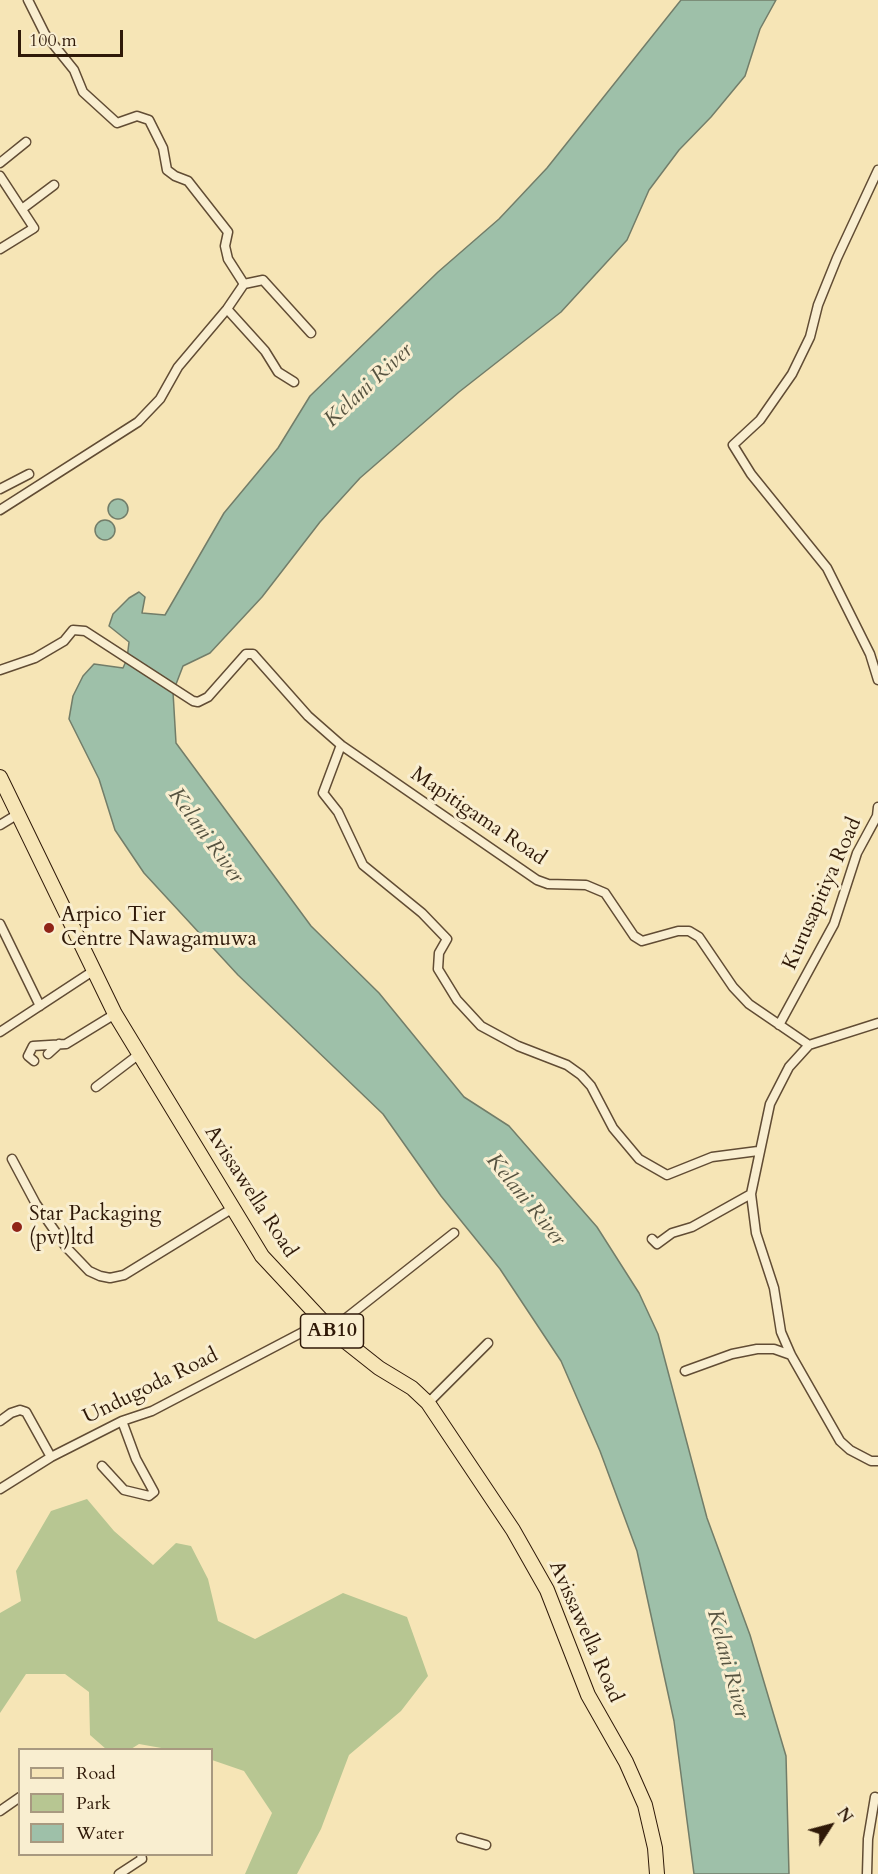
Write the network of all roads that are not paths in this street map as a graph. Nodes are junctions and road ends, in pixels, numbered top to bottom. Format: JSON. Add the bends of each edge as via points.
{"nodes":[{"id":1,"x":28,"y":0,"type":"edge"},
{"id":2,"x":26,"y":142,"type":"dead end"},
{"id":3,"x":0,"y":163,"type":"edge"},
{"id":4,"x":878,"y":170,"type":"edge"},
{"id":5,"x":0,"y":176,"type":"edge"},
{"id":6,"x":54,"y":185,"type":"dead end"},
{"id":7,"x":22,"y":209,"type":"junction"},
{"id":8,"x":0,"y":249,"type":"edge"},
{"id":9,"x":244,"y":284,"type":"junction"},
{"id":10,"x":227,"y":309,"type":"junction"},
{"id":11,"x":311,"y":333,"type":"dead end"},
{"id":12,"x":294,"y":382,"type":"dead end"},
{"id":13,"x":29,"y":474,"type":"dead end"},
{"id":14,"x":0,"y":489,"type":"edge"},
{"id":15,"x":0,"y":510,"type":"edge"},
{"id":16,"x":0,"y":670,"type":"edge"},
{"id":17,"x":878,"y":680,"type":"edge"},
{"id":18,"x":341,"y":745,"type":"junction"},
{"id":19,"x":0,"y":777,"type":"edge"},
{"id":20,"x":878,"y":807,"type":"edge"},
{"id":21,"x":18,"y":814,"type":"junction"},
{"id":22,"x":0,"y":825,"type":"edge"},
{"id":23,"x":0,"y":924,"type":"edge"},
{"id":24,"x":93,"y":971,"type":"junction"},
{"id":25,"x":40,"y":1006,"type":"junction"},
{"id":26,"x":114,"y":1014,"type":"junction"},
{"id":27,"x":878,"y":1023,"type":"edge"},
{"id":28,"x":779,"y":1025,"type":"junction"},
{"id":29,"x":0,"y":1031,"type":"edge"},
{"id":30,"x":60,"y":1044,"type":"junction"},
{"id":31,"x":809,"y":1046,"type":"junction"},
{"id":32,"x":48,"y":1054,"type":"dead end"},
{"id":33,"x":138,"y":1055,"type":"junction"},
{"id":34,"x":34,"y":1061,"type":"dead end"},
{"id":35,"x":96,"y":1088,"type":"dead end"},
{"id":36,"x":758,"y":1151,"type":"junction"},
{"id":37,"x":12,"y":1159,"type":"dead end"},
{"id":38,"x":751,"y":1194,"type":"junction"},
{"id":39,"x":233,"y":1208,"type":"junction"},
{"id":40,"x":454,"y":1233,"type":"dead end"},
{"id":41,"x":652,"y":1239,"type":"dead end"},
{"id":42,"x":326,"y":1326,"type":"junction"},
{"id":43,"x":488,"y":1343,"type":"dead end"},
{"id":44,"x":791,"y":1355,"type":"junction"},
{"id":45,"x":685,"y":1371,"type":"dead end"},
{"id":46,"x":428,"y":1403,"type":"junction"},
{"id":47,"x":0,"y":1421,"type":"edge"},
{"id":48,"x":122,"y":1421,"type":"junction"},
{"id":49,"x":51,"y":1457,"type":"junction"},
{"id":50,"x":878,"y":1461,"type":"edge"},
{"id":51,"x":102,"y":1466,"type":"dead end"},
{"id":52,"x":0,"y":1489,"type":"edge"},
{"id":53,"x":18,"y":1798,"type":"edge"},
{"id":54,"x":878,"y":1798,"type":"edge"},
{"id":55,"x":0,"y":1811,"type":"edge"},
{"id":56,"x":461,"y":1838,"type":"dead end"},
{"id":57,"x":486,"y":1845,"type":"dead end"},
{"id":58,"x":141,"y":1856,"type":"edge"},
{"id":59,"x":118,"y":1874,"type":"edge"},
{"id":60,"x":657,"y":1874,"type":"edge"},
{"id":61,"x":867,"y":1874,"type":"edge"}],
"edges":[{"from":1,"to":9,"type":"street","via":[[45,34],[74,70],[84,92],[117,123],[137,116],[148,120],[163,148],[167,170],[188,181],[228,232],[228,259]]},
{"from":2,"to":3,"type":"street"},
{"from":4,"to":17,"type":"street","via":[[837,258],[810,336],[792,374],[760,420],[733,445],[751,474],[826,568],[870,654]]},
{"from":5,"to":7,"type":"street"},
{"from":6,"to":7,"type":"street"},
{"from":7,"to":8,"type":"street","via":[[34,228]]},
{"from":9,"to":10,"type":"street"},
{"from":9,"to":11,"type":"street","via":[[263,280]]},
{"from":10,"to":12,"type":"street","via":[[265,351],[278,372]]},
{"from":10,"to":15,"type":"street","via":[[178,367],[160,399],[138,422]]},
{"from":13,"to":14,"type":"street"},
{"from":16,"to":18,"type":"street","name":"Mapitigama Road","via":[[35,658],[73,630],[85,631],[193,701],[208,698],[246,654],[253,654],[308,716]]},
{"from":18,"to":28,"type":"street","name":"Mapitigama Road","via":[[537,880],[586,885],[605,893],[634,936],[642,941],[678,931],[689,931],[699,937],[733,987]]},
{"from":18,"to":36,"type":"street","via":[[323,793],[338,812],[363,865],[447,939],[439,953],[438,969],[457,1000],[481,1026],[581,1075],[613,1128],[639,1159],[668,1175],[712,1157]]},
{"from":19,"to":21,"type":"main road","name":"Avissawella Road","number":"AB10"},
{"from":20,"to":28,"type":"street","name":"Kurusapitiya Road","via":[[857,853],[834,924]]},
{"from":21,"to":22,"type":"street"},
{"from":21,"to":24,"type":"main road","name":"Avissawella Road","number":"AB10"},
{"from":23,"to":25,"type":"street"},
{"from":24,"to":25,"type":"street"},
{"from":24,"to":26,"type":"main road","name":"Avissawella Road","number":"AB10"},
{"from":25,"to":29,"type":"street"},
{"from":26,"to":30,"type":"street","via":[[82,1036]]},
{"from":26,"to":33,"type":"main road","name":"Avissawella Road","number":"AB10"},
{"from":27,"to":31,"type":"street"},
{"from":28,"to":31,"type":"street","name":"Mapitigama Road"},
{"from":30,"to":32,"type":"street"},
{"from":30,"to":34,"type":"street","via":[[33,1046],[28,1056]]},
{"from":31,"to":36,"type":"street","via":[[778,1084]]},
{"from":33,"to":35,"type":"street"},
{"from":33,"to":39,"type":"main road","name":"Avissawella Road","number":"AB10"},
{"from":36,"to":38,"type":"street"},
{"from":37,"to":39,"type":"street","via":[[36,1204],[66,1247],[89,1271],[100,1276],[124,1275]]},
{"from":38,"to":41,"type":"street","via":[[657,1244]]},
{"from":38,"to":44,"type":"street","via":[[756,1233],[774,1288],[781,1332]]},
{"from":39,"to":42,"type":"main road","name":"Avissawella Road","number":"AB10","via":[[262,1256]]},
{"from":40,"to":42,"type":"street","name":"Undugoda Road"},
{"from":42,"to":46,"type":"main road","name":"Avissawella Road","number":"AB10"},
{"from":42,"to":48,"type":"street","name":"Undugoda Road","via":[[152,1412]]},
{"from":43,"to":46,"type":"street"},
{"from":44,"to":45,"type":"street","via":[[757,1349]]},
{"from":44,"to":50,"type":"street","via":[[840,1441],[850,1450]]},
{"from":46,"to":60,"type":"main road","name":"Avissawella Road","number":"AB10","via":[[513,1530],[547,1590],[588,1695],[645,1805]]},
{"from":47,"to":49,"type":"street","via":[[11,1413],[26,1412]]},
{"from":48,"to":49,"type":"street","name":"Undugoda Road"},
{"from":48,"to":51,"type":"street","via":[[154,1492],[149,1496],[124,1490]]},
{"from":49,"to":52,"type":"street","name":"Undugoda Road"},
{"from":53,"to":55,"type":"street"},
{"from":54,"to":61,"type":"street","via":[[875,1797],[868,1839]]},
{"from":56,"to":57,"type":"street"},
{"from":58,"to":59,"type":"street"}]}
